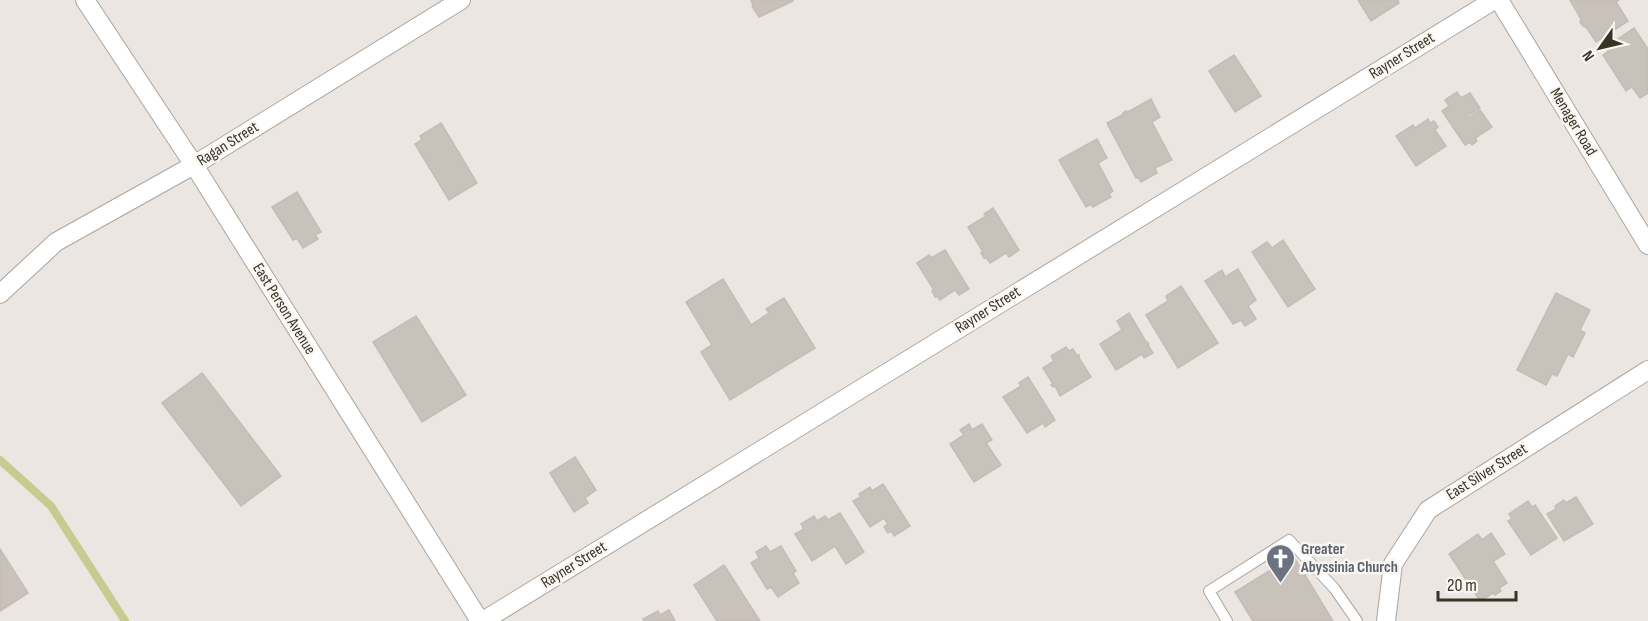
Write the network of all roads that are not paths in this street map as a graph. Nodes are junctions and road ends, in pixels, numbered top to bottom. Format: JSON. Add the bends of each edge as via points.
{"nodes":[{"id":1,"x":85,"y":0,"type":"edge"},
{"id":2,"x":461,"y":0,"type":"edge"},
{"id":3,"x":1494,"y":0,"type":"edge"},
{"id":4,"x":1498,"y":0,"type":"edge"},
{"id":5,"x":194,"y":165,"type":"junction"},
{"id":6,"x":1646,"y":238,"type":"edge"},
{"id":7,"x":0,"y":294,"type":"edge"},
{"id":8,"x":1648,"y":370,"type":"edge"},
{"id":9,"x":481,"y":621,"type":"edge"},
{"id":10,"x":1227,"y":621,"type":"edge"},
{"id":11,"x":1357,"y":621,"type":"edge"},
{"id":12,"x":1386,"y":621,"type":"edge"}],
"edges":[{"from":1,"to":5,"type":"street","name":"East Person Avenue"},
{"from":2,"to":5,"type":"street","name":"Ragan Street"},
{"from":3,"to":9,"type":"street","name":"Rayner Street"},
{"from":4,"to":6,"type":"street","name":"Menager Road"},
{"from":5,"to":7,"type":"street","name":"Ragan Street","via":[[56,242]]},
{"from":5,"to":9,"type":"street","name":"East Person Avenue"},
{"from":8,"to":12,"type":"street","name":"East Silver Street","via":[[1428,510],[1393,564]]},
{"from":10,"to":11,"type":"lane","via":[[1209,591],[1289,540],[1334,588]]}]}
